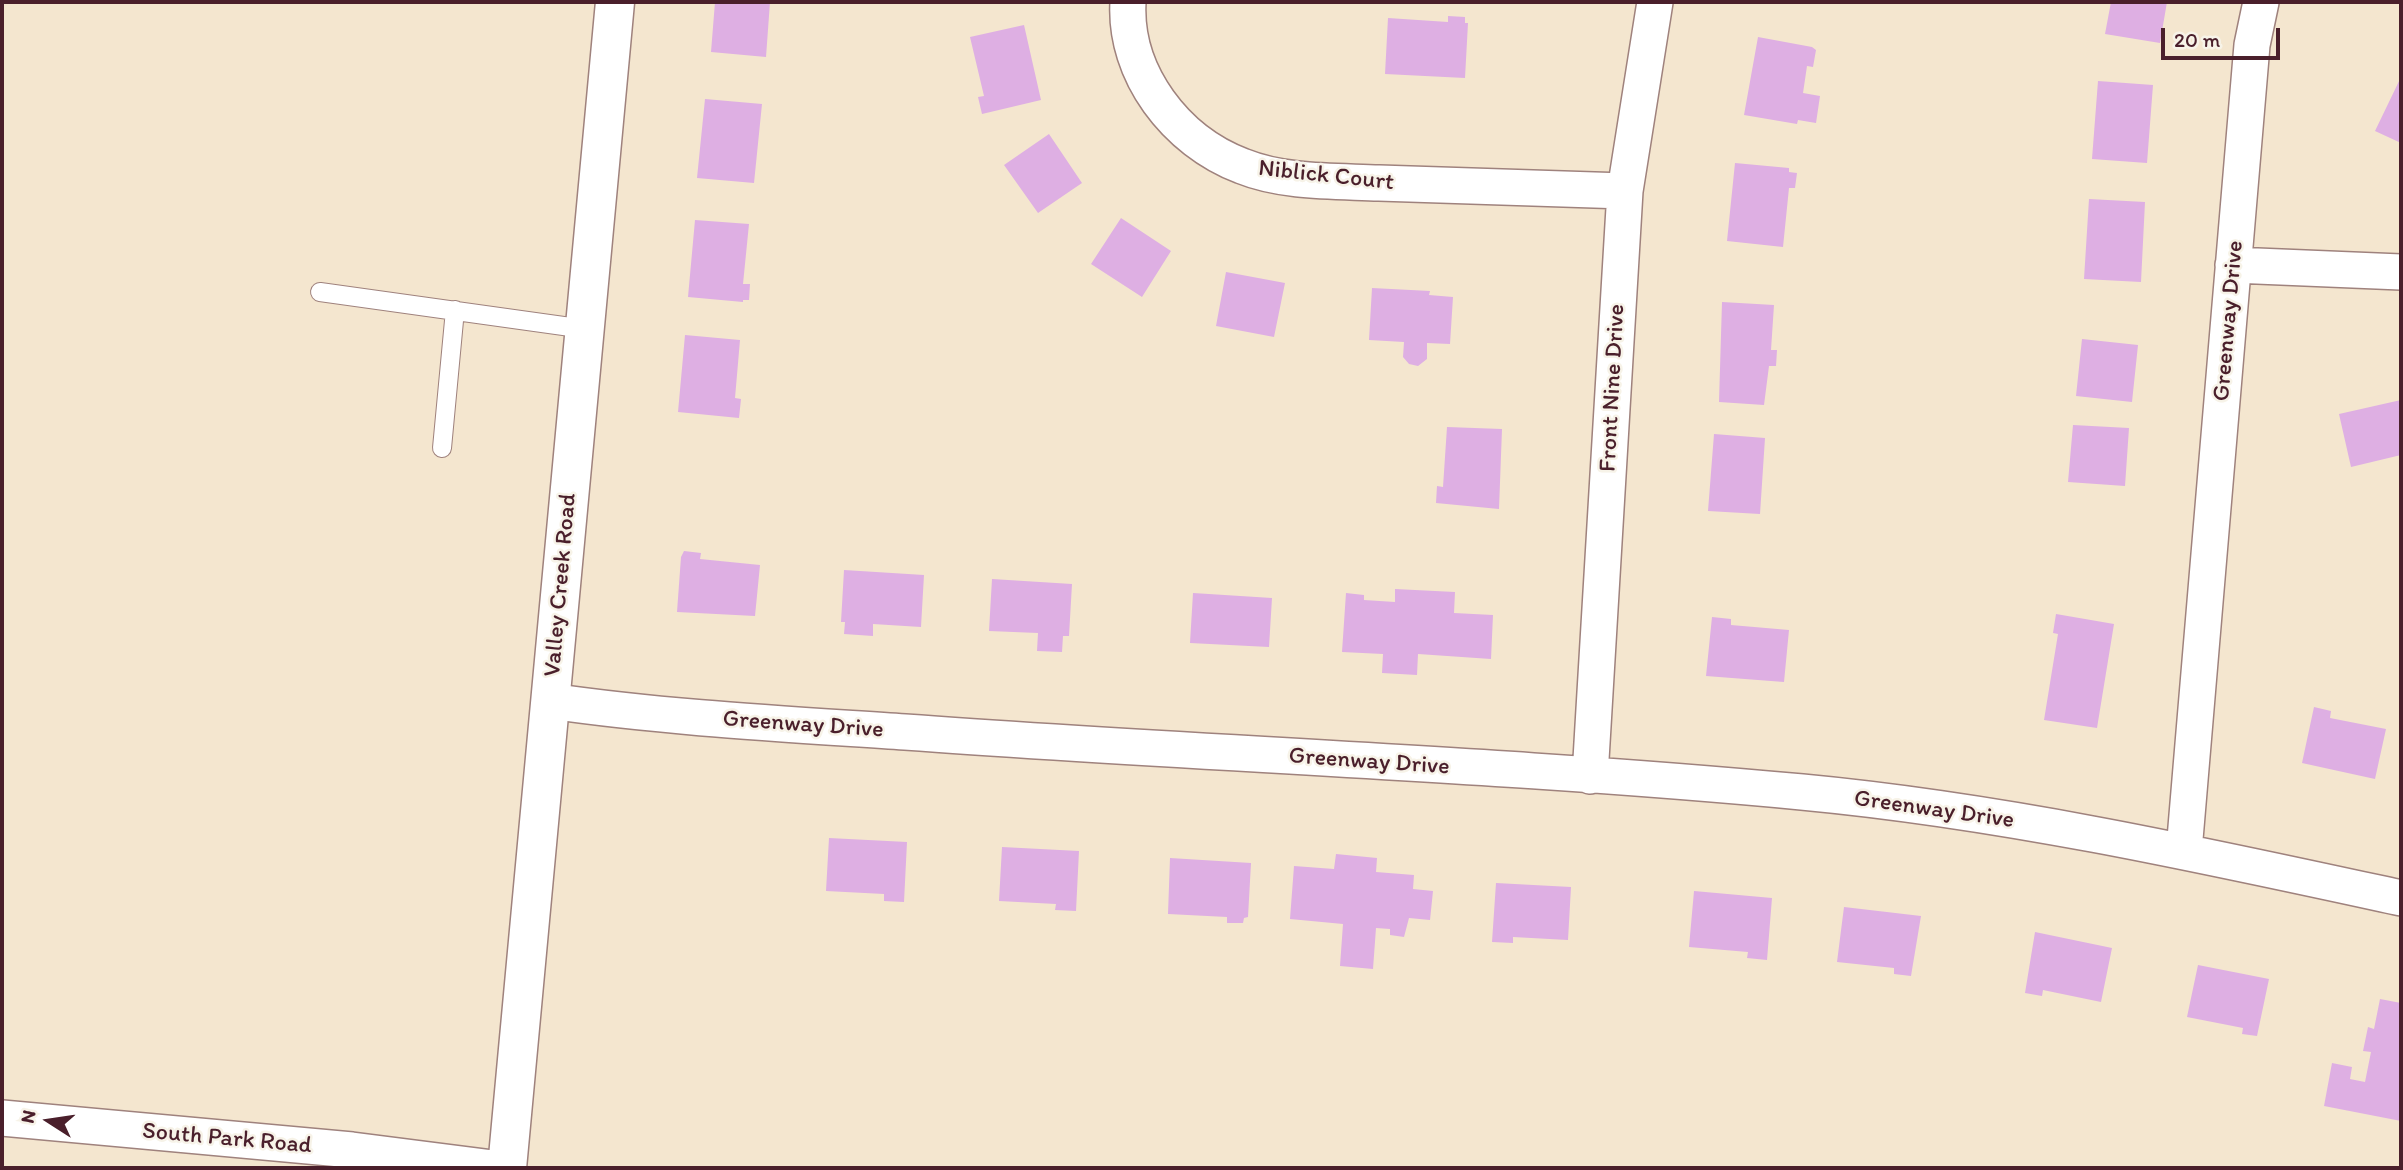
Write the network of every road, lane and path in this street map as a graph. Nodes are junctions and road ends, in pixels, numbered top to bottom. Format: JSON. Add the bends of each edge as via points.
{"nodes":[{"id":1,"x":615,"y":2,"type":"edge"},
{"id":2,"x":1128,"y":2,"type":"edge"},
{"id":3,"x":1655,"y":2,"type":"edge"},
{"id":4,"x":2261,"y":2,"type":"edge"},
{"id":5,"x":1625,"y":191,"type":"junction"},
{"id":6,"x":2233,"y":265,"type":"junction"},
{"id":7,"x":2401,"y":272,"type":"edge"},
{"id":8,"x":320,"y":292,"type":"dead end"},
{"id":9,"x":455,"y":310,"type":"junction"},
{"id":10,"x":585,"y":329,"type":"junction"},
{"id":11,"x":442,"y":447,"type":"dead end"},
{"id":12,"x":550,"y":701,"type":"junction"},
{"id":13,"x":1590,"y":776,"type":"junction"},
{"id":14,"x":2185,"y":851,"type":"junction"},
{"id":15,"x":2401,"y":898,"type":"edge"},
{"id":16,"x":2,"y":1118,"type":"edge"},
{"id":17,"x":493,"y":1168,"type":"edge"},
{"id":18,"x":507,"y":1168,"type":"edge"}],
"edges":[{"from":1,"to":10,"type":"street","name":"Valley Creek Road"},
{"from":2,"to":5,"type":"street","name":"Niblick Court","via":[[1136,60],[1156,96],[1180,128],[1208,150],[1243,167],[1324,180]]},
{"from":3,"to":5,"type":"street","name":"Front Nine Drive"},
{"from":4,"to":6,"type":"street","name":"Greenway Drive","via":[[2252,45]]},
{"from":5,"to":13,"type":"street","name":"Front Nine Drive"},
{"from":6,"to":7,"type":"street"},
{"from":6,"to":14,"type":"street","name":"Greenway Drive"},
{"from":8,"to":9,"type":"lane"},
{"from":9,"to":10,"type":"lane"},
{"from":9,"to":11,"type":"lane"},
{"from":10,"to":12,"type":"street","name":"Valley Creek Road"},
{"from":12,"to":13,"type":"street","name":"Greenway Drive","via":[[627,712],[982,738]]},
{"from":12,"to":18,"type":"street","name":"Valley Creek Road"},
{"from":13,"to":14,"type":"street","name":"Greenway Drive","via":[[1805,792],[1968,813]]},
{"from":14,"to":15,"type":"street","name":"Greenway Drive"},
{"from":16,"to":17,"type":"street","name":"South Park Road","via":[[352,1150]]}]}
